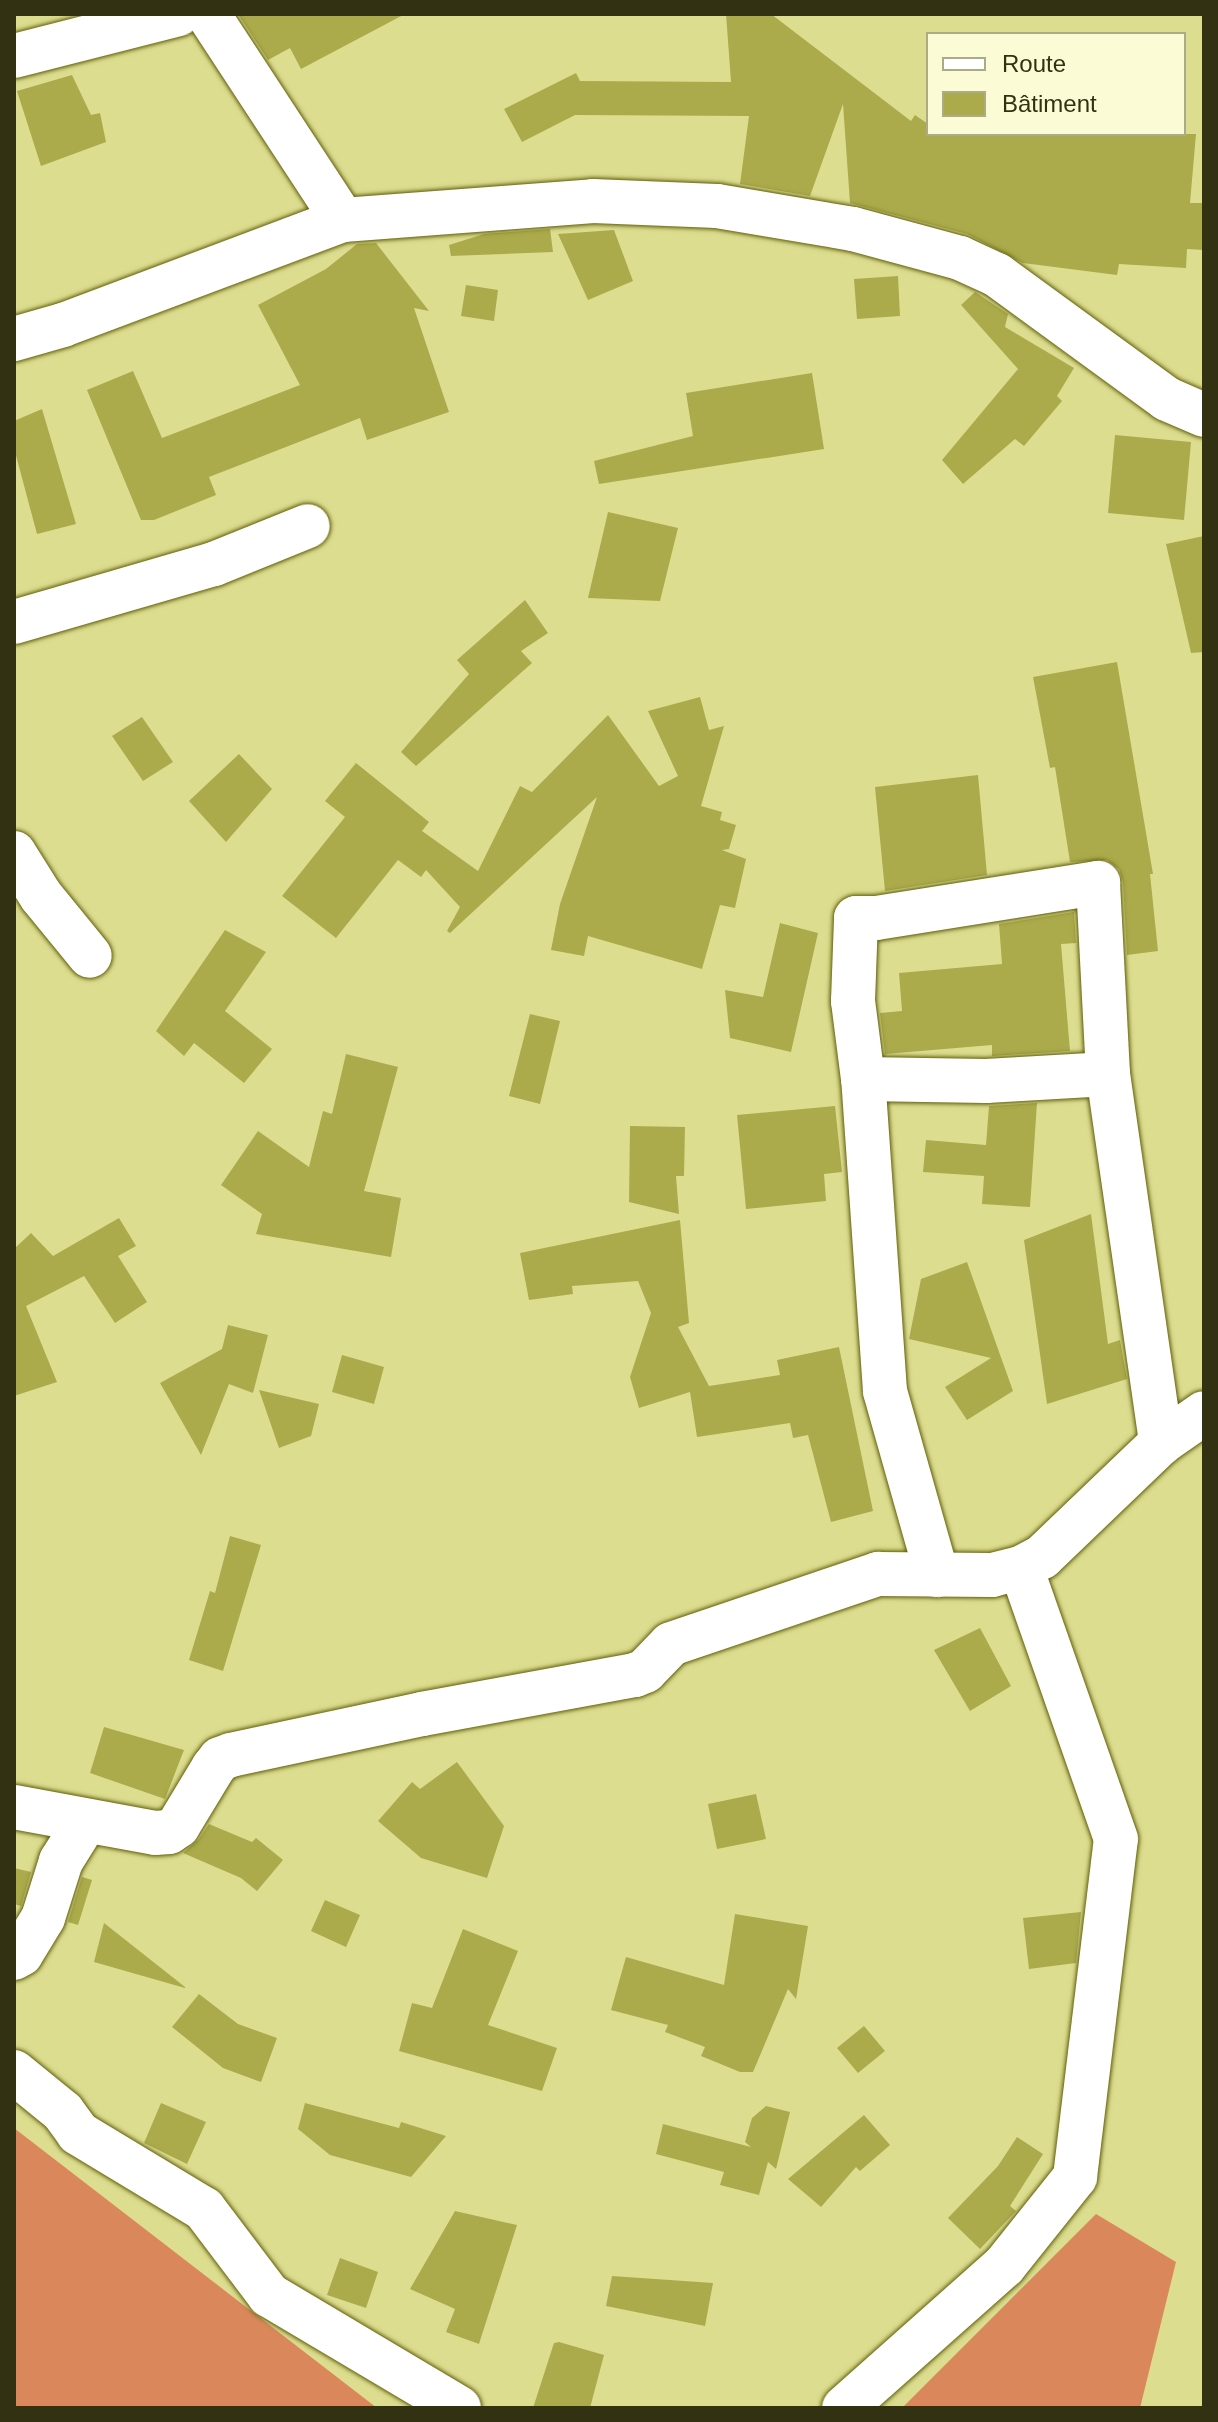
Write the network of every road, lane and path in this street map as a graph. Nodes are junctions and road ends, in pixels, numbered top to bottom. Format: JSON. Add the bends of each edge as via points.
{"nodes":[{"id":1,"x":179,"y":14,"type":"edge"},
{"id":2,"x":208,"y":14,"type":"edge"},
{"id":3,"x":14,"y":56,"type":"edge"},
{"id":4,"x":343,"y":220,"type":"junction"},
{"id":5,"x":14,"y":339,"type":"edge"},
{"id":6,"x":1204,"y":415,"type":"edge"},
{"id":7,"x":308,"y":526,"type":"dead end"},
{"id":8,"x":14,"y":622,"type":"edge"},
{"id":9,"x":14,"y":853,"type":"edge"},
{"id":10,"x":90,"y":956,"type":"dead end"},
{"id":11,"x":1108,"y":1074,"type":"junction"},
{"id":12,"x":863,"y":1079,"type":"junction"},
{"id":13,"x":1204,"y":1413,"type":"edge"},
{"id":14,"x":1161,"y":1443,"type":"junction"},
{"id":15,"x":1021,"y":1568,"type":"junction"},
{"id":16,"x":937,"y":1575,"type":"junction"},
{"id":17,"x":14,"y":1807,"type":"edge"},
{"id":18,"x":86,"y":1821,"type":"junction"},
{"id":19,"x":14,"y":1958,"type":"edge"},
{"id":20,"x":14,"y":2072,"type":"edge"},
{"id":21,"x":459,"y":2408,"type":"edge"},
{"id":22,"x":844,"y":2408,"type":"edge"}],
"edges":[{"from":1,"to":3,"type":"street"},
{"from":2,"to":4,"type":"street"},
{"from":4,"to":5,"type":"street"},
{"from":4,"to":6,"type":"street","via":[[593,201],[717,206],[853,229],[960,258],[997,275],[1167,399]]},
{"from":7,"to":8,"type":"street","via":[[214,564]]},
{"from":9,"to":10,"type":"street"},
{"from":11,"to":12,"type":"street","via":[[986,1081]]},
{"from":11,"to":12,"type":"street","via":[[1098,883],[856,918],[853,1001]]},
{"from":11,"to":14,"type":"street"},
{"from":12,"to":16,"type":"street","via":[[885,1391]]},
{"from":13,"to":14,"type":"street"},
{"from":14,"to":15,"type":"street","via":[[1042,1557]]},
{"from":15,"to":16,"type":"street","via":[[992,1575]]},
{"from":15,"to":22,"type":"street","via":[[1116,1839],[1075,2177],[1004,2266]]},
{"from":16,"to":18,"type":"street","via":[[878,1574],[710,1628],[671,1644],[635,1675],[231,1755],[220,1759],[169,1832]]},
{"from":17,"to":18,"type":"street"},
{"from":18,"to":19,"type":"street","via":[[61,1861],[43,1918]]},
{"from":20,"to":21,"type":"street","via":[[63,2112],[78,2133],[204,2209],[269,2295]]}]}
